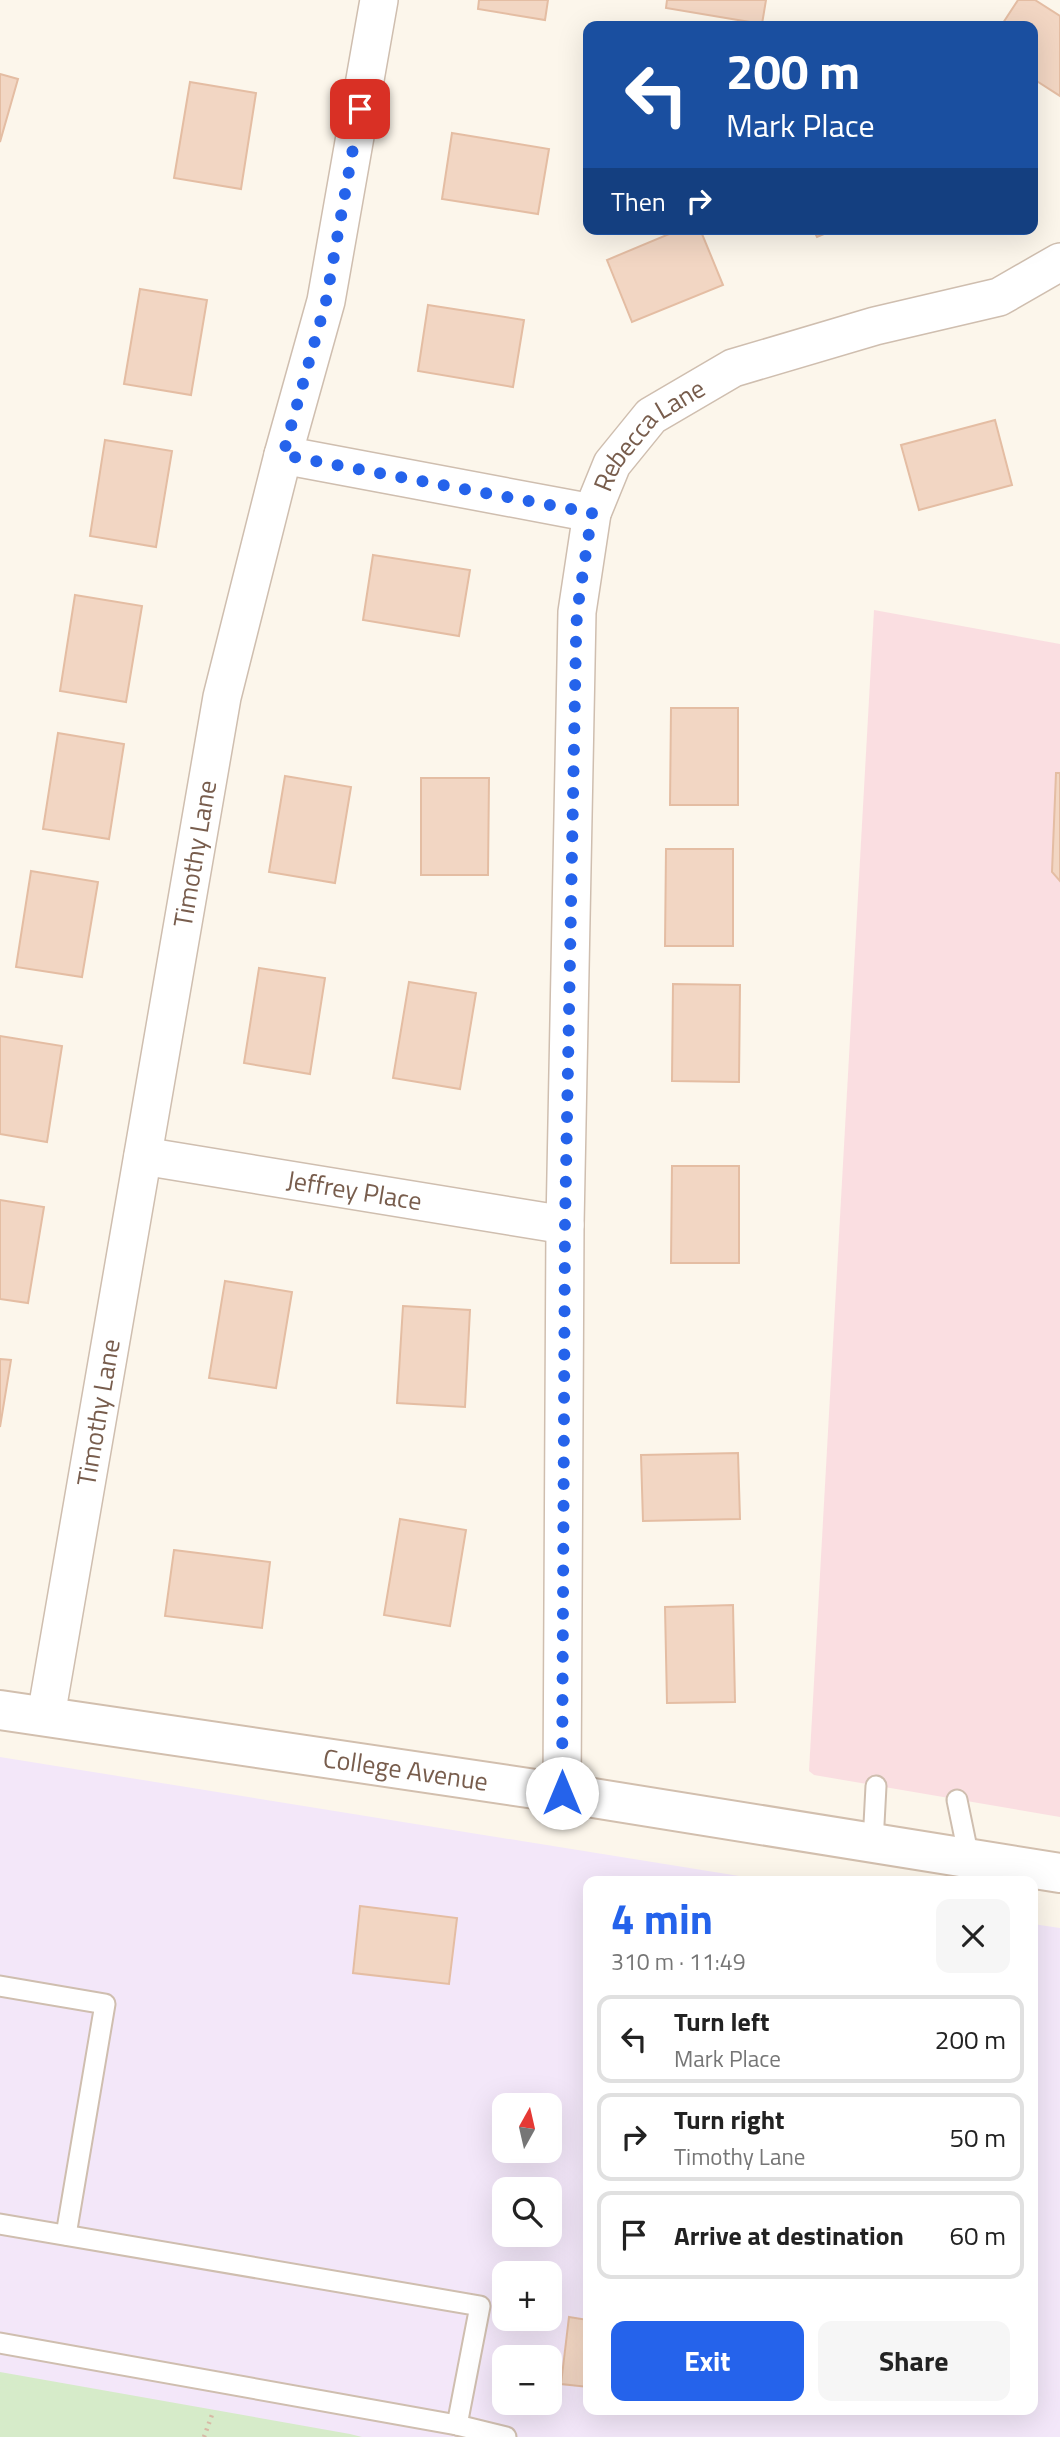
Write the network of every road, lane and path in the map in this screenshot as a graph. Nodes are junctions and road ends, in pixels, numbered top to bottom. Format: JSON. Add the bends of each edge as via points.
{"nodes":[{"id":1,"x":379,"y":0,"type":"edge"},
{"id":2,"x":1060,"y":262,"type":"edge"},
{"id":3,"x":283,"y":455,"type":"junction"},
{"id":4,"x":592,"y":513,"type":"junction"},
{"id":5,"x":143,"y":1156,"type":"junction"},
{"id":6,"x":565,"y":1225,"type":"junction"},
{"id":7,"x":0,"y":1710,"type":"edge"},
{"id":8,"x":46,"y":1716,"type":"junction"},
{"id":9,"x":876,"y":1786,"type":"dead end"},
{"id":10,"x":562,"y":1793,"type":"junction"},
{"id":11,"x":957,"y":1800,"type":"dead end"},
{"id":12,"x":873,"y":1843,"type":"junction"},
{"id":13,"x":969,"y":1858,"type":"junction"},
{"id":14,"x":1060,"y":1873,"type":"edge"},
{"id":15,"x":0,"y":1986,"type":"edge"},
{"id":16,"x":0,"y":2224,"type":"edge"},
{"id":17,"x":66,"y":2235,"type":"junction"},
{"id":18,"x":0,"y":2343,"type":"edge"},
{"id":19,"x":212,"y":2417,"type":"dead end"},
{"id":20,"x":457,"y":2425,"type":"junction"},
{"id":21,"x":204,"y":2437,"type":"edge"},
{"id":22,"x":506,"y":2437,"type":"edge"}],
"edges":[{"from":1,"to":3,"type":"street","name":"Timothy Lane","via":[[326,301]]},
{"from":2,"to":4,"type":"street","name":"Rebecca Lane","via":[[999,297],[875,326],[733,368],[651,416],[612,464]]},
{"from":3,"to":4,"type":"street"},
{"from":3,"to":5,"type":"street","name":"Timothy Lane","via":[[222,697]]},
{"from":4,"to":6,"type":"street","name":"Rebecca Lane","via":[[577,612]]},
{"from":5,"to":6,"type":"street","name":"Jeffrey Place"},
{"from":5,"to":8,"type":"street","name":"Timothy Lane"},
{"from":6,"to":10,"type":"street","name":"Rebecca Lane"},
{"from":7,"to":8,"type":"street","name":"College Avenue"},
{"from":8,"to":10,"type":"street","name":"College Avenue"},
{"from":9,"to":12,"type":"lane"},
{"from":10,"to":12,"type":"street","name":"College Avenue"},
{"from":11,"to":13,"type":"lane"},
{"from":12,"to":13,"type":"street","name":"College Avenue"},
{"from":13,"to":14,"type":"street","name":"College Avenue"},
{"from":15,"to":17,"type":"lane","via":[[105,2004]]},
{"from":16,"to":17,"type":"lane"},
{"from":17,"to":20,"type":"lane","via":[[480,2306]]},
{"from":18,"to":20,"type":"lane"},
{"from":19,"to":21,"type":"path"},
{"from":20,"to":22,"type":"lane"}]}
